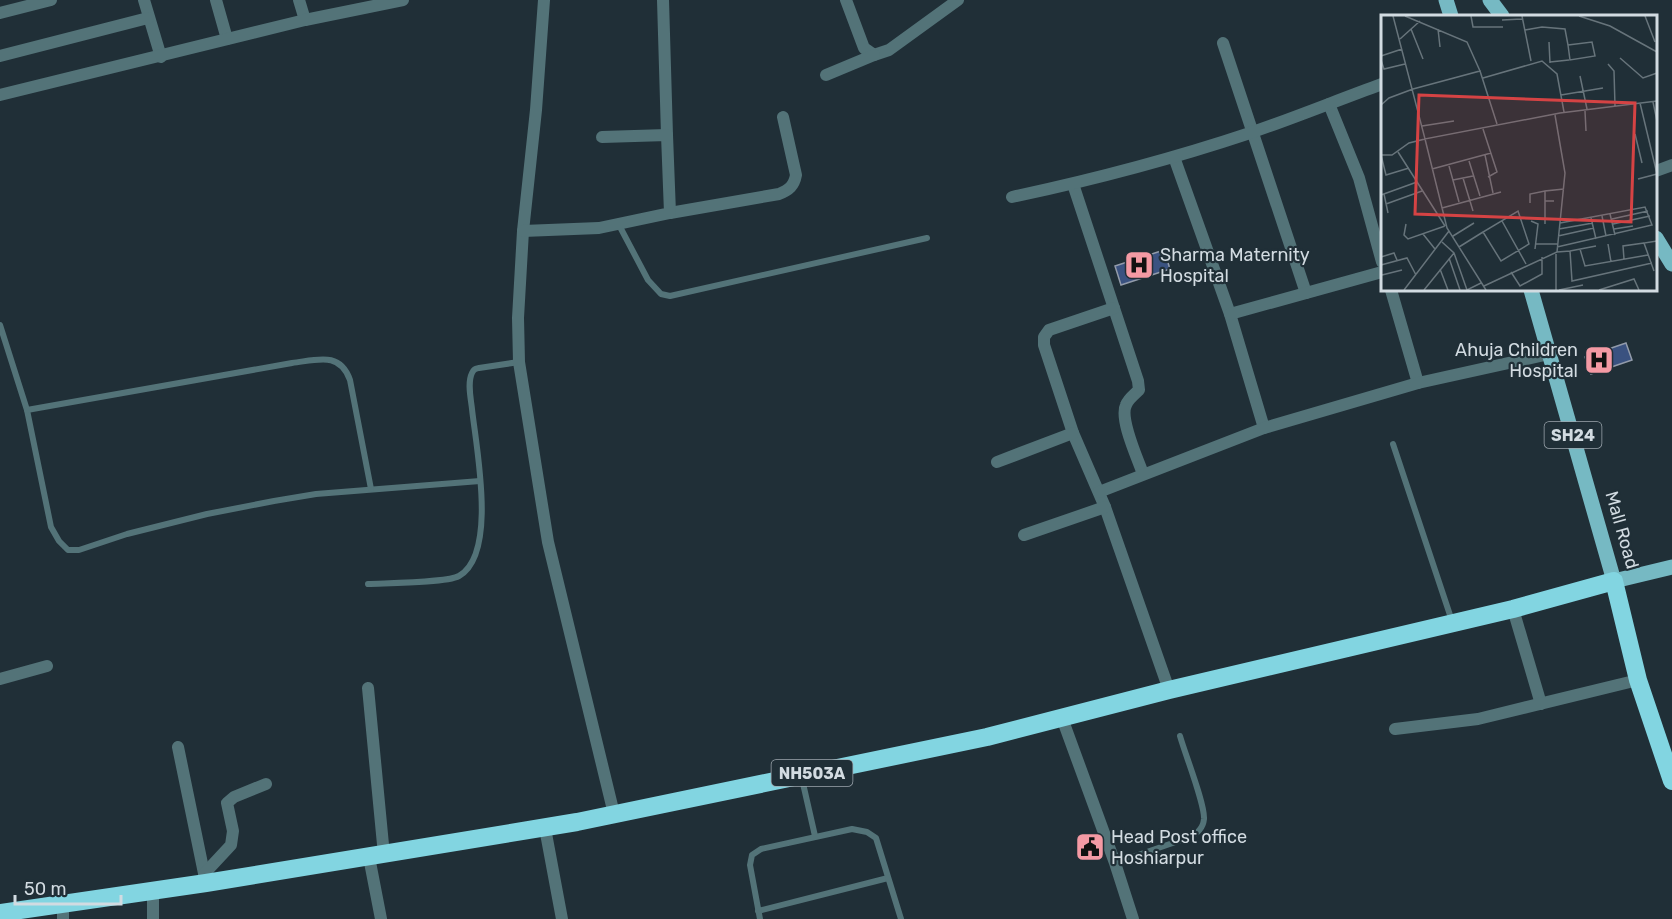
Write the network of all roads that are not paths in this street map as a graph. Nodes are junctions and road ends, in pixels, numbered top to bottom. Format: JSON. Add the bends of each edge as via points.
{"nodes":[{"id":1,"x":51,"y":0,"type":"edge"},
{"id":2,"x":144,"y":0,"type":"edge"},
{"id":3,"x":216,"y":0,"type":"edge"},
{"id":4,"x":299,"y":0,"type":"edge"},
{"id":5,"x":403,"y":0,"type":"edge"},
{"id":6,"x":544,"y":0,"type":"edge"},
{"id":7,"x":663,"y":0,"type":"edge"},
{"id":8,"x":846,"y":0,"type":"edge"},
{"id":9,"x":958,"y":0,"type":"edge"},
{"id":10,"x":1446,"y":0,"type":"edge"},
{"id":11,"x":1490,"y":0,"type":"edge"},
{"id":12,"x":0,"y":13,"type":"edge"},
{"id":13,"x":1451,"y":15,"type":"edge"},
{"id":14,"x":1501,"y":15,"type":"edge"},
{"id":15,"x":148,"y":18,"type":"junction"},
{"id":16,"x":305,"y":20,"type":"junction"},
{"id":17,"x":226,"y":39,"type":"junction"},
{"id":18,"x":1223,"y":44,"type":"dead end"},
{"id":19,"x":874,"y":55,"type":"junction"},
{"id":20,"x":0,"y":56,"type":"edge"},
{"id":21,"x":161,"y":57,"type":"junction"},
{"id":22,"x":826,"y":75,"type":"dead end"},
{"id":23,"x":1381,"y":85,"type":"edge"},
{"id":24,"x":0,"y":95,"type":"edge"},
{"id":25,"x":1329,"y":104,"type":"junction"},
{"id":26,"x":783,"y":117,"type":"dead end"},
{"id":27,"x":1251,"y":132,"type":"junction"},
{"id":28,"x":667,"y":135,"type":"junction"},
{"id":29,"x":602,"y":137,"type":"dead end"},
{"id":30,"x":1174,"y":157,"type":"junction"},
{"id":31,"x":1672,"y":165,"type":"edge"},
{"id":32,"x":1657,"y":171,"type":"edge"},
{"id":33,"x":1073,"y":184,"type":"junction"},
{"id":34,"x":1012,"y":197,"type":"dead end"},
{"id":35,"x":670,"y":213,"type":"junction"},
{"id":36,"x":619,"y":225,"type":"junction"},
{"id":37,"x":523,"y":231,"type":"junction"},
{"id":38,"x":927,"y":238,"type":"dead end"},
{"id":39,"x":1663,"y":242,"type":"edge"},
{"id":40,"x":1381,"y":255,"type":"edge"},
{"id":41,"x":1672,"y":264,"type":"edge"},
{"id":42,"x":1381,"y":273,"type":"edge"},
{"id":43,"x":1390,"y":291,"type":"edge"},
{"id":44,"x":1531,"y":291,"type":"edge"},
{"id":45,"x":1306,"y":292,"type":"junction"},
{"id":46,"x":1114,"y":308,"type":"junction"},
{"id":47,"x":1230,"y":314,"type":"junction"},
{"id":48,"x":0,"y":325,"type":"edge"},
{"id":49,"x":1549,"y":354,"type":"junction"},
{"id":50,"x":519,"y":362,"type":"junction"},
{"id":51,"x":1418,"y":383,"type":"junction"},
{"id":52,"x":27,"y":410,"type":"junction"},
{"id":53,"x":1264,"y":428,"type":"junction"},
{"id":54,"x":1073,"y":433,"type":"junction"},
{"id":55,"x":1393,"y":444,"type":"dead end"},
{"id":56,"x":997,"y":462,"type":"dead end"},
{"id":57,"x":1143,"y":474,"type":"junction"},
{"id":58,"x":480,"y":481,"type":"junction"},
{"id":59,"x":371,"y":489,"type":"junction"},
{"id":60,"x":1099,"y":492,"type":"junction"},
{"id":61,"x":1105,"y":507,"type":"junction"},
{"id":62,"x":1024,"y":536,"type":"dead end"},
{"id":63,"x":1672,"y":567,"type":"edge"},
{"id":64,"x":1614,"y":581,"type":"junction"},
{"id":65,"x":368,"y":584,"type":"dead end"},
{"id":66,"x":1513,"y":609,"type":"junction"},
{"id":67,"x":1452,"y":622,"type":"junction"},
{"id":68,"x":47,"y":666,"type":"dead end"},
{"id":69,"x":0,"y":679,"type":"edge"},
{"id":70,"x":1638,"y":680,"type":"junction"},
{"id":71,"x":368,"y":688,"type":"dead end"},
{"id":72,"x":1168,"y":690,"type":"junction"},
{"id":73,"x":1542,"y":704,"type":"junction"},
{"id":74,"x":1062,"y":718,"type":"junction"},
{"id":75,"x":1395,"y":729,"type":"dead end"},
{"id":76,"x":1180,"y":736,"type":"dead end"},
{"id":77,"x":178,"y":747,"type":"dead end"},
{"id":78,"x":801,"y":775,"type":"junction"},
{"id":79,"x":1672,"y":781,"type":"edge"},
{"id":80,"x":266,"y":784,"type":"dead end"},
{"id":81,"x":614,"y":814,"type":"junction"},
{"id":82,"x":545,"y":828,"type":"junction"},
{"id":83,"x":815,"y":836,"type":"junction"},
{"id":84,"x":377,"y":856,"type":"junction"},
{"id":85,"x":1115,"y":863,"type":"junction"},
{"id":86,"x":205,"y":878,"type":"junction"},
{"id":87,"x":888,"y":878,"type":"junction"},
{"id":88,"x":153,"y":891,"type":"junction"},
{"id":89,"x":63,"y":911,"type":"edge"},
{"id":90,"x":758,"y":911,"type":"junction"},
{"id":91,"x":0,"y":913,"type":"edge"},
{"id":92,"x":153,"y":919,"type":"edge"},
{"id":93,"x":381,"y":919,"type":"edge"},
{"id":94,"x":562,"y":919,"type":"edge"},
{"id":95,"x":760,"y":919,"type":"edge"},
{"id":96,"x":901,"y":919,"type":"edge"},
{"id":97,"x":1133,"y":919,"type":"edge"}],
"edges":[{"from":1,"to":12,"type":"street"},
{"from":2,"to":15,"type":"street"},
{"from":3,"to":17,"type":"street"},
{"from":4,"to":16,"type":"street"},
{"from":5,"to":16,"type":"street"},
{"from":6,"to":37,"type":"street"},
{"from":7,"to":28,"type":"street"},
{"from":8,"to":19,"type":"street","via":[[864,48]]},
{"from":9,"to":19,"type":"street","via":[[889,50]]},
{"from":10,"to":13,"type":"main road"},
{"from":11,"to":14,"type":"main road"},
{"from":15,"to":20,"type":"street"},
{"from":15,"to":21,"type":"street"},
{"from":16,"to":17,"type":"street"},
{"from":17,"to":21,"type":"street"},
{"from":18,"to":27,"type":"street"},
{"from":19,"to":22,"type":"street"},
{"from":21,"to":24,"type":"street"},
{"from":23,"to":25,"type":"street"},
{"from":25,"to":27,"type":"street"},
{"from":25,"to":40,"type":"street","via":[[1359,178]]},
{"from":26,"to":35,"type":"street","via":[[796,175],[795,184],[788,190]]},
{"from":27,"to":30,"type":"street"},
{"from":27,"to":45,"type":"street"},
{"from":28,"to":29,"type":"street"},
{"from":28,"to":35,"type":"street"},
{"from":30,"to":33,"type":"street"},
{"from":30,"to":47,"type":"street"},
{"from":31,"to":32,"type":"street"},
{"from":33,"to":34,"type":"street"},
{"from":33,"to":46,"type":"street"},
{"from":35,"to":36,"type":"street"},
{"from":36,"to":37,"type":"street"},
{"from":36,"to":38,"type":"lane","via":[[648,280],[661,294],[670,296]]},
{"from":37,"to":50,"type":"street"},
{"from":39,"to":41,"type":"main road"},
{"from":42,"to":45,"type":"street"},
{"from":43,"to":51,"type":"street"},
{"from":44,"to":49,"type":"main road","name":"Mall Road","number":"SH24"},
{"from":45,"to":47,"type":"street"},
{"from":46,"to":54,"type":"street","via":[[1062,324],[1044,337]]},
{"from":46,"to":57,"type":"street","via":[[1138,381],[1139,390],[1126,404],[1124,413]]},
{"from":47,"to":53,"type":"street"},
{"from":48,"to":52,"type":"lane"},
{"from":49,"to":51,"type":"street"},
{"from":49,"to":64,"type":"main road","name":"Mall Road","number":"SH24"},
{"from":50,"to":58,"type":"lane","via":[[479,368],[471,375]]},
{"from":50,"to":81,"type":"street","via":[[548,542]]},
{"from":51,"to":53,"type":"street"},
{"from":52,"to":59,"type":"lane","via":[[292,363],[333,360],[342,365],[350,380]]},
{"from":52,"to":59,"type":"lane","via":[[51,527],[68,550],[218,512],[316,494]]},
{"from":53,"to":57,"type":"street"},
{"from":54,"to":56,"type":"street"},
{"from":54,"to":60,"type":"street"},
{"from":55,"to":67,"type":"lane"},
{"from":57,"to":60,"type":"street"},
{"from":58,"to":59,"type":"lane"},
{"from":58,"to":65,"type":"lane","via":[[482,529],[465,572],[441,580]]},
{"from":60,"to":61,"type":"street"},
{"from":61,"to":62,"type":"street"},
{"from":61,"to":72,"type":"street"},
{"from":63,"to":64,"type":"main road"},
{"from":64,"to":66,"type":"highway","number":"NH503A"},
{"from":64,"to":70,"type":"highway","name":"Mall Road"},
{"from":66,"to":67,"type":"highway","number":"NH503A"},
{"from":66,"to":73,"type":"street"},
{"from":67,"to":72,"type":"highway","number":"NH503A"},
{"from":68,"to":69,"type":"street"},
{"from":70,"to":73,"type":"street"},
{"from":70,"to":79,"type":"highway","name":"Mall Road"},
{"from":71,"to":84,"type":"street"},
{"from":72,"to":74,"type":"highway","number":"NH503A"},
{"from":73,"to":75,"type":"street","via":[[1478,719]]},
{"from":74,"to":78,"type":"highway","number":"NH503A"},
{"from":74,"to":85,"type":"street"},
{"from":76,"to":85,"type":"lane","via":[[1203,811],[1199,832]]},
{"from":77,"to":86,"type":"street"},
{"from":78,"to":81,"type":"highway","number":"NH503A"},
{"from":78,"to":83,"type":"lane"},
{"from":80,"to":86,"type":"street","via":[[227,803],[233,831],[231,845]]},
{"from":81,"to":82,"type":"highway","number":"NH503A"},
{"from":82,"to":84,"type":"highway","number":"NH503A"},
{"from":82,"to":94,"type":"street"},
{"from":83,"to":87,"type":"lane","via":[[852,829],[867,832],[876,838]]},
{"from":83,"to":90,"type":"lane","via":[[761,849],[752,855],[750,865]]},
{"from":84,"to":86,"type":"highway","number":"NH503A"},
{"from":84,"to":93,"type":"street"},
{"from":85,"to":97,"type":"street"},
{"from":86,"to":88,"type":"highway","number":"NH503A"},
{"from":87,"to":90,"type":"lane"},
{"from":87,"to":96,"type":"lane"},
{"from":88,"to":89,"type":"highway","number":"NH503A"},
{"from":88,"to":92,"type":"street"},
{"from":89,"to":91,"type":"highway","number":"NH503A"},
{"from":90,"to":95,"type":"lane"}]}
